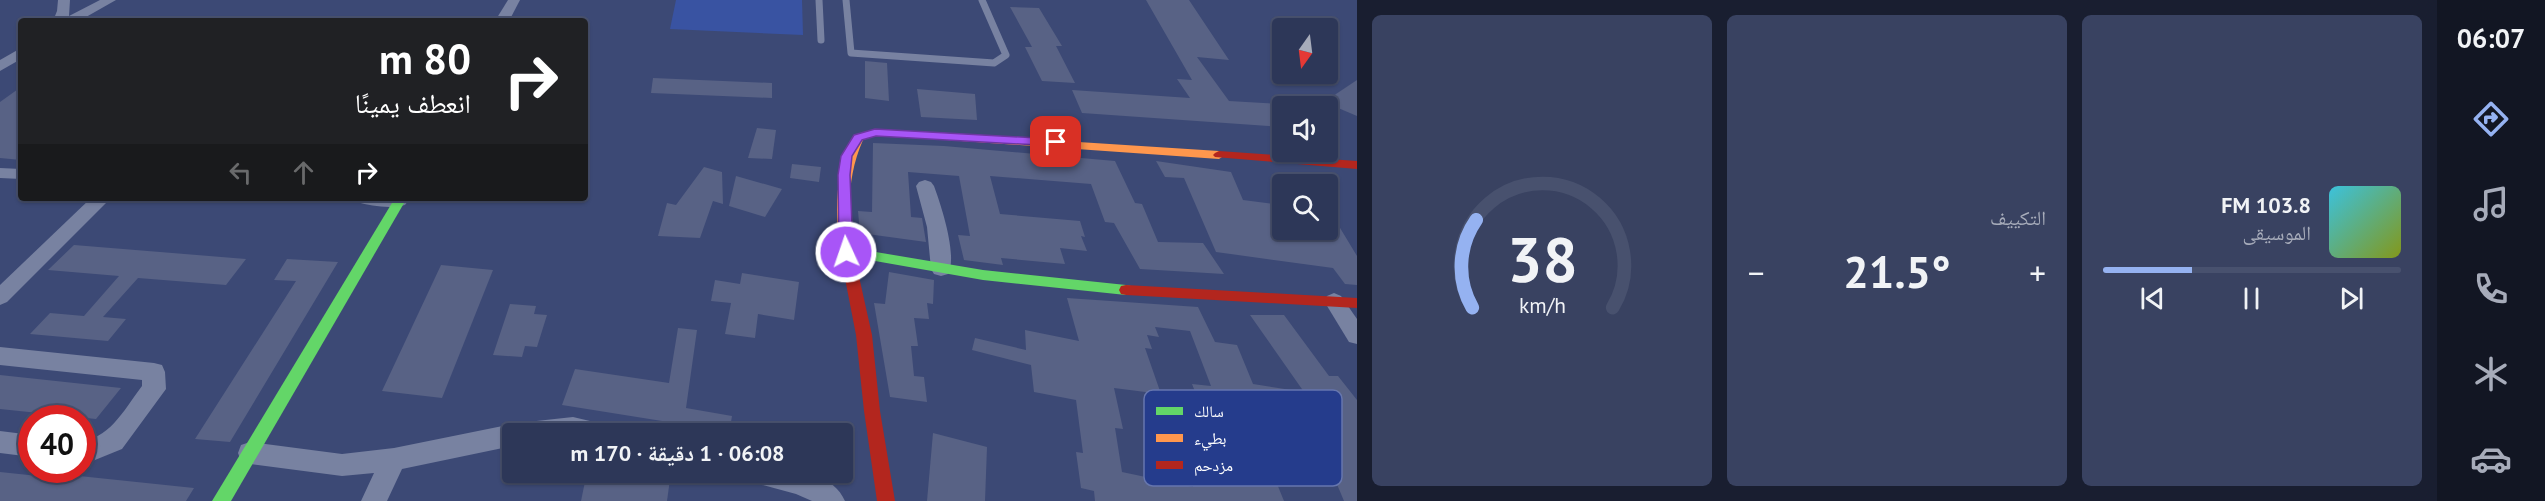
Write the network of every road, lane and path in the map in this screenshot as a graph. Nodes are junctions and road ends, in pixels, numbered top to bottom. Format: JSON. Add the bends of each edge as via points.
{"nodes":[{"id":1,"x":64,"y":0,"type":"edge"},
{"id":2,"x":514,"y":0,"type":"edge"},
{"id":3,"x":819,"y":0,"type":"edge"},
{"id":4,"x":846,"y":0,"type":"edge"},
{"id":5,"x":982,"y":0,"type":"edge"},
{"id":6,"x":108,"y":1,"type":"edge"},
{"id":7,"x":61,"y":18,"type":"edge"},
{"id":8,"x":75,"y":18,"type":"edge"},
{"id":9,"x":504,"y":18,"type":"edge"},
{"id":10,"x":821,"y":40,"type":"dead end"},
{"id":11,"x":18,"y":54,"type":"edge"},
{"id":12,"x":0,"y":67,"type":"edge"},
{"id":13,"x":1357,"y":165,"type":"edge"},
{"id":14,"x":0,"y":173,"type":"edge"},
{"id":15,"x":18,"y":174,"type":"edge"},
{"id":16,"x":925,"y":186,"type":"dead end"},
{"id":17,"x":99,"y":201,"type":"edge"},
{"id":18,"x":399,"y":201,"type":"edge"},
{"id":19,"x":846,"y":252,"type":"junction"},
{"id":20,"x":941,"y":269,"type":"junction"},
{"id":21,"x":0,"y":297,"type":"edge"},
{"id":22,"x":1334,"y":301,"type":"junction"},
{"id":23,"x":1357,"y":303,"type":"edge"},
{"id":24,"x":1357,"y":336,"type":"edge"},
{"id":25,"x":0,"y":356,"type":"edge"},
{"id":26,"x":502,"y":437,"type":"edge"},
{"id":27,"x":0,"y":442,"type":"edge"},
{"id":28,"x":18,"y":444,"type":"edge"},
{"id":29,"x":96,"y":448,"type":"edge"},
{"id":30,"x":250,"y":453,"type":"junction"},
{"id":31,"x":394,"y":459,"type":"junction"},
{"id":32,"x":792,"y":483,"type":"edge"},
{"id":33,"x":221,"y":501,"type":"edge"},
{"id":34,"x":374,"y":501,"type":"edge"},
{"id":35,"x":832,"y":501,"type":"edge"},
{"id":36,"x":886,"y":501,"type":"edge"}],
"edges":[{"from":1,"to":7,"type":"street"},
{"from":2,"to":9,"type":"street"},
{"from":3,"to":10,"type":"lane"},
{"from":4,"to":5,"type":"lane","via":[[851,53],[994,63],[1006,55]]},
{"from":6,"to":8,"type":"street"},
{"from":11,"to":12,"type":"street"},
{"from":13,"to":19,"type":"street","via":[[875,132],[858,138],[846,156]]},
{"from":14,"to":15,"type":"street"},
{"from":16,"to":20,"type":"street","via":[[940,234]]},
{"from":17,"to":21,"type":"street"},
{"from":18,"to":30,"type":"street"},
{"from":19,"to":20,"type":"street"},
{"from":19,"to":36,"type":"street","via":[[862,325]]},
{"from":20,"to":22,"type":"street","via":[[1122,290]]},
{"from":22,"to":23,"type":"street"},
{"from":22,"to":24,"type":"street"},
{"from":25,"to":29,"type":"street","via":[[154,372],[153,389],[113,441]]},
{"from":26,"to":31,"type":"street"},
{"from":27,"to":28,"type":"street"},
{"from":30,"to":31,"type":"street","via":[[342,465]]},
{"from":30,"to":33,"type":"street"},
{"from":31,"to":34,"type":"street"},
{"from":32,"to":35,"type":"street","via":[[814,489]]}]}
